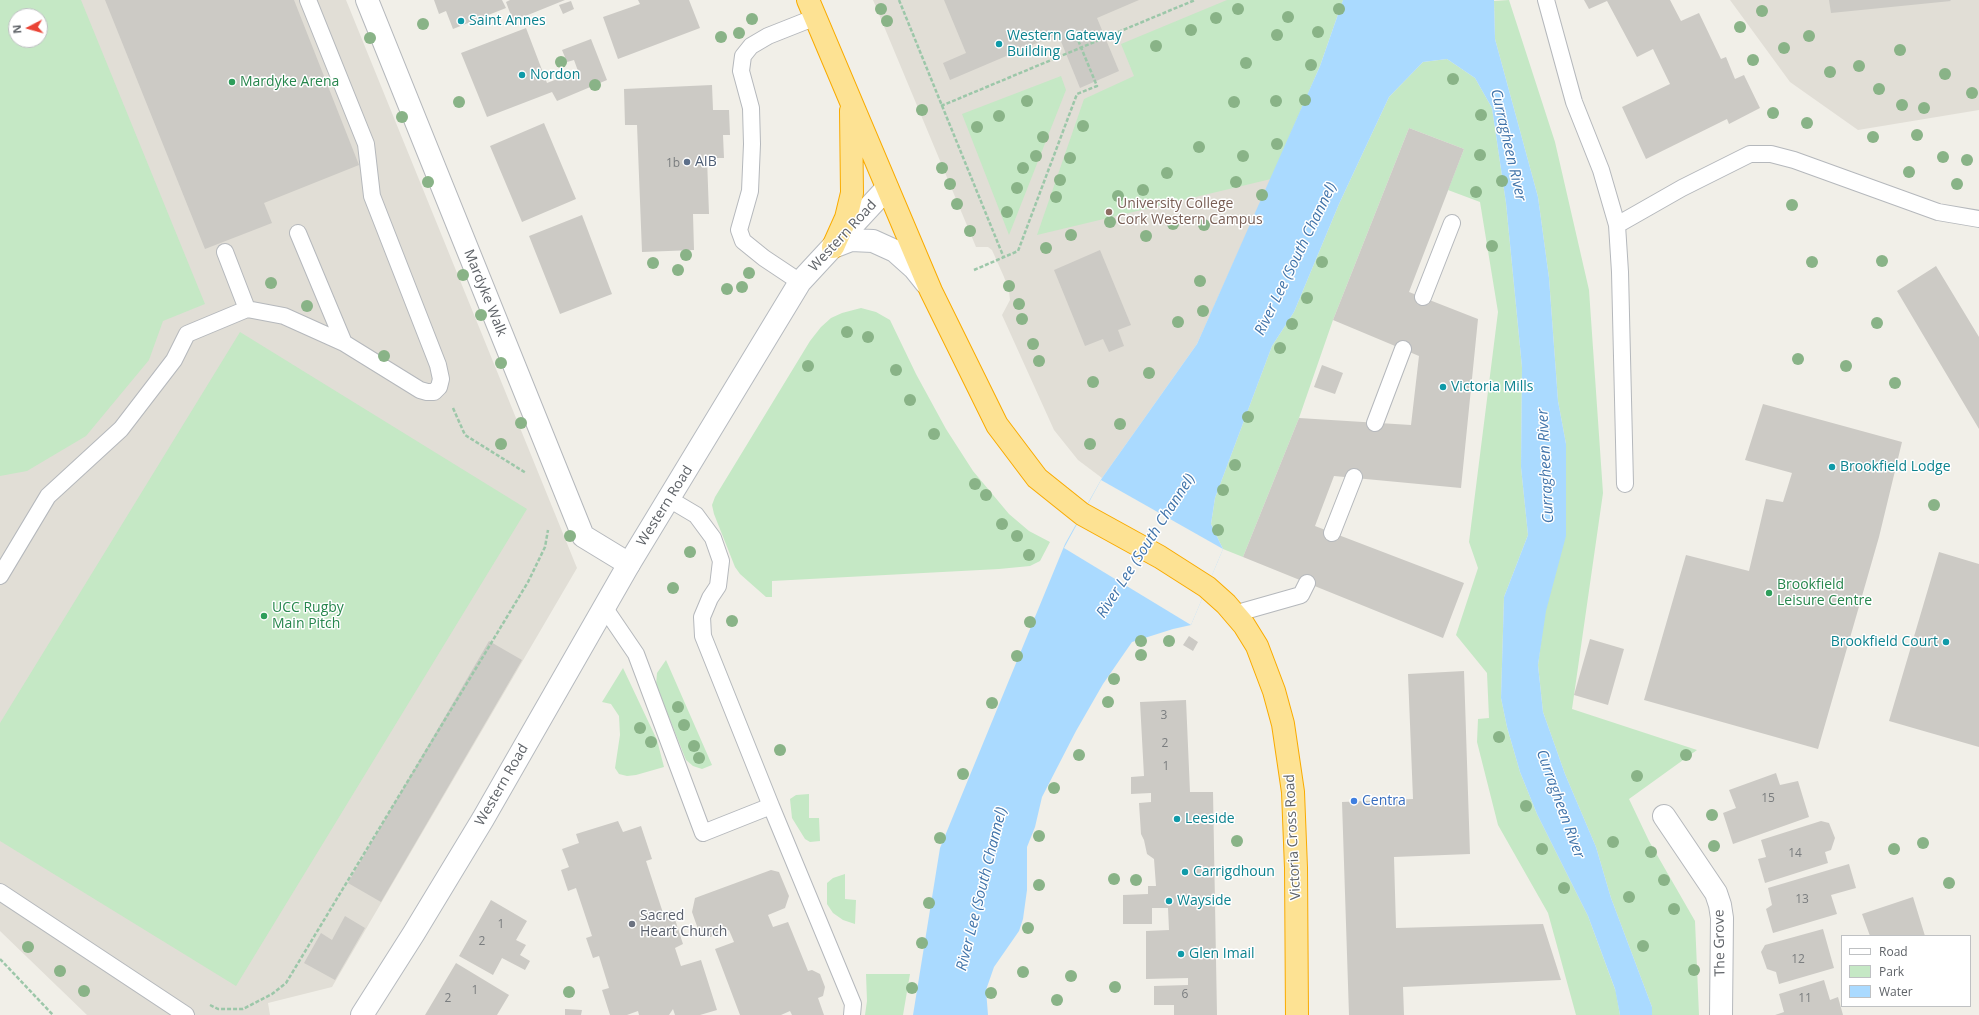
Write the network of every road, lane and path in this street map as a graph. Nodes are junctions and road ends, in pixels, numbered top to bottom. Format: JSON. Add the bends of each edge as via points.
{"nodes":[{"id":1,"x":308,"y":0,"type":"edge"},
{"id":2,"x":367,"y":0,"type":"edge"},
{"id":3,"x":899,"y":0,"type":"edge"},
{"id":4,"x":1195,"y":0,"type":"edge"},
{"id":5,"x":1546,"y":0,"type":"edge"},
{"id":6,"x":812,"y":9,"type":"edge"},
{"id":7,"x":1073,"y":28,"type":"dead end"},
{"id":8,"x":1081,"y":47,"type":"junction"},
{"id":9,"x":851,"y":102,"type":"junction"},
{"id":10,"x":942,"y":106,"type":"junction"},
{"id":11,"x":887,"y":188,"type":"junction"},
{"id":12,"x":1979,"y":219,"type":"edge"},
{"id":13,"x":1452,"y":223,"type":"dead end"},
{"id":14,"x":1617,"y":225,"type":"junction"},
{"id":15,"x":298,"y":233,"type":"dead end"},
{"id":16,"x":833,"y":246,"type":"junction"},
{"id":17,"x":225,"y":252,"type":"dead end"},
{"id":18,"x":1004,"y":258,"type":"junction"},
{"id":19,"x":974,"y":270,"type":"dead end"},
{"id":20,"x":800,"y":282,"type":"junction"},
{"id":21,"x":931,"y":291,"type":"junction"},
{"id":22,"x":1423,"y":297,"type":"dead end"},
{"id":23,"x":247,"y":309,"type":"junction"},
{"id":24,"x":344,"y":343,"type":"junction"},
{"id":25,"x":1403,"y":349,"type":"dead end"},
{"id":26,"x":441,"y":379,"type":"junction"},
{"id":27,"x":1375,"y":423,"type":"dead end"},
{"id":28,"x":532,"y":477,"type":"dead end"},
{"id":29,"x":1354,"y":477,"type":"dead end"},
{"id":30,"x":1625,"y":484,"type":"dead end"},
{"id":31,"x":669,"y":499,"type":"junction"},
{"id":32,"x":548,"y":523,"type":"dead end"},
{"id":33,"x":1332,"y":533,"type":"dead end"},
{"id":34,"x":629,"y":564,"type":"junction"},
{"id":35,"x":0,"y":576,"type":"edge"},
{"id":36,"x":1307,"y":583,"type":"dead end"},
{"id":37,"x":604,"y":607,"type":"junction"},
{"id":38,"x":1234,"y":614,"type":"junction"},
{"id":39,"x":771,"y":806,"type":"junction"},
{"id":40,"x":1664,"y":816,"type":"dead end"},
{"id":41,"x":0,"y":892,"type":"edge"},
{"id":42,"x":0,"y":959,"type":"edge"},
{"id":43,"x":1297,"y":990,"type":"junction"},
{"id":44,"x":206,"y":1004,"type":"dead end"},
{"id":45,"x":53,"y":1015,"type":"edge"},
{"id":46,"x":186,"y":1015,"type":"edge"},
{"id":47,"x":362,"y":1015,"type":"edge"},
{"id":48,"x":852,"y":1015,"type":"edge"},
{"id":49,"x":1297,"y":1015,"type":"edge"},
{"id":50,"x":1302,"y":1015,"type":"edge"},
{"id":51,"x":1721,"y":1015,"type":"edge"}],
"edges":[{"from":1,"to":26,"type":"lane","via":[[366,144],[372,196],[438,365]]},
{"from":2,"to":34,"type":"main road","name":"Mardyke Walk","via":[[583,536]]},
{"from":3,"to":10,"type":"path"},
{"from":4,"to":8,"type":"path"},
{"from":5,"to":14,"type":"lane","via":[[1574,102],[1601,170]]},
{"from":6,"to":9,"type":"highway","name":"Western Road"},
{"from":6,"to":20,"type":"lane","via":[[751,46],[743,56],[741,71],[751,108],[752,144],[750,191],[739,230],[744,241]]},
{"from":7,"to":8,"type":"path"},
{"from":8,"to":10,"type":"path"},
{"from":8,"to":18,"type":"path","via":[[1097,86],[1076,94],[1018,251]]},
{"from":9,"to":11,"type":"highway","name":"Western Road"},
{"from":9,"to":16,"type":"highway","via":[[852,193],[846,218]]},
{"from":10,"to":18,"type":"path"},
{"from":11,"to":16,"type":"main road","name":"Western Road"},
{"from":11,"to":21,"type":"highway","name":"Victoria Cross Road"},
{"from":12,"to":14,"type":"lane","via":[[1938,212],[1794,160],[1771,154],[1750,154],[1682,188]]},
{"from":13,"to":22,"type":"lane"},
{"from":14,"to":30,"type":"lane"},
{"from":15,"to":24,"type":"lane"},
{"from":16,"to":20,"type":"main road","name":"Western Road"},
{"from":16,"to":21,"type":"main road","via":[[851,240],[873,241],[895,251],[914,268]]},
{"from":17,"to":23,"type":"lane"},
{"from":18,"to":19,"type":"path"},
{"from":20,"to":31,"type":"main road","name":"Western Road"},
{"from":21,"to":38,"type":"highway","name":"Victoria Cross Road","via":[[997,425],[1037,478],[1082,514],[1160,557],[1207,587]]},
{"from":23,"to":24,"type":"lane","via":[[284,316]]},
{"from":23,"to":35,"type":"lane","via":[[187,334],[174,360],[121,429],[48,496]]},
{"from":24,"to":26,"type":"lane","via":[[420,390],[434,392]]},
{"from":25,"to":27,"type":"lane"},
{"from":26,"to":28,"type":"path","via":[[465,435]]},
{"from":29,"to":33,"type":"lane"},
{"from":31,"to":34,"type":"main road","name":"Western Road"},
{"from":31,"to":39,"type":"lane","via":[[696,515],[713,538],[721,561],[718,586],[702,616],[703,636]]},
{"from":32,"to":44,"type":"path","via":[[545,547],[528,582],[286,982],[272,994],[243,1009],[218,1009]]},
{"from":34,"to":37,"type":"main road","name":"Western Road"},
{"from":36,"to":38,"type":"lane","via":[[1301,595]]},
{"from":37,"to":39,"type":"lane","via":[[636,654],[703,833]]},
{"from":37,"to":47,"type":"main road","name":"Western Road","via":[[483,819]]},
{"from":38,"to":43,"type":"highway","name":"Victoria Cross Road","via":[[1257,646],[1283,724],[1293,792]]},
{"from":39,"to":48,"type":"lane","via":[[853,1004]]},
{"from":40,"to":51,"type":"main road","name":"The Grove","via":[[1716,893],[1720,905]]},
{"from":41,"to":46,"type":"lane"},
{"from":42,"to":45,"type":"path"},
{"from":43,"to":49,"type":"highway","name":"Victoria Cross Road"},
{"from":43,"to":50,"type":"main road"}]}
